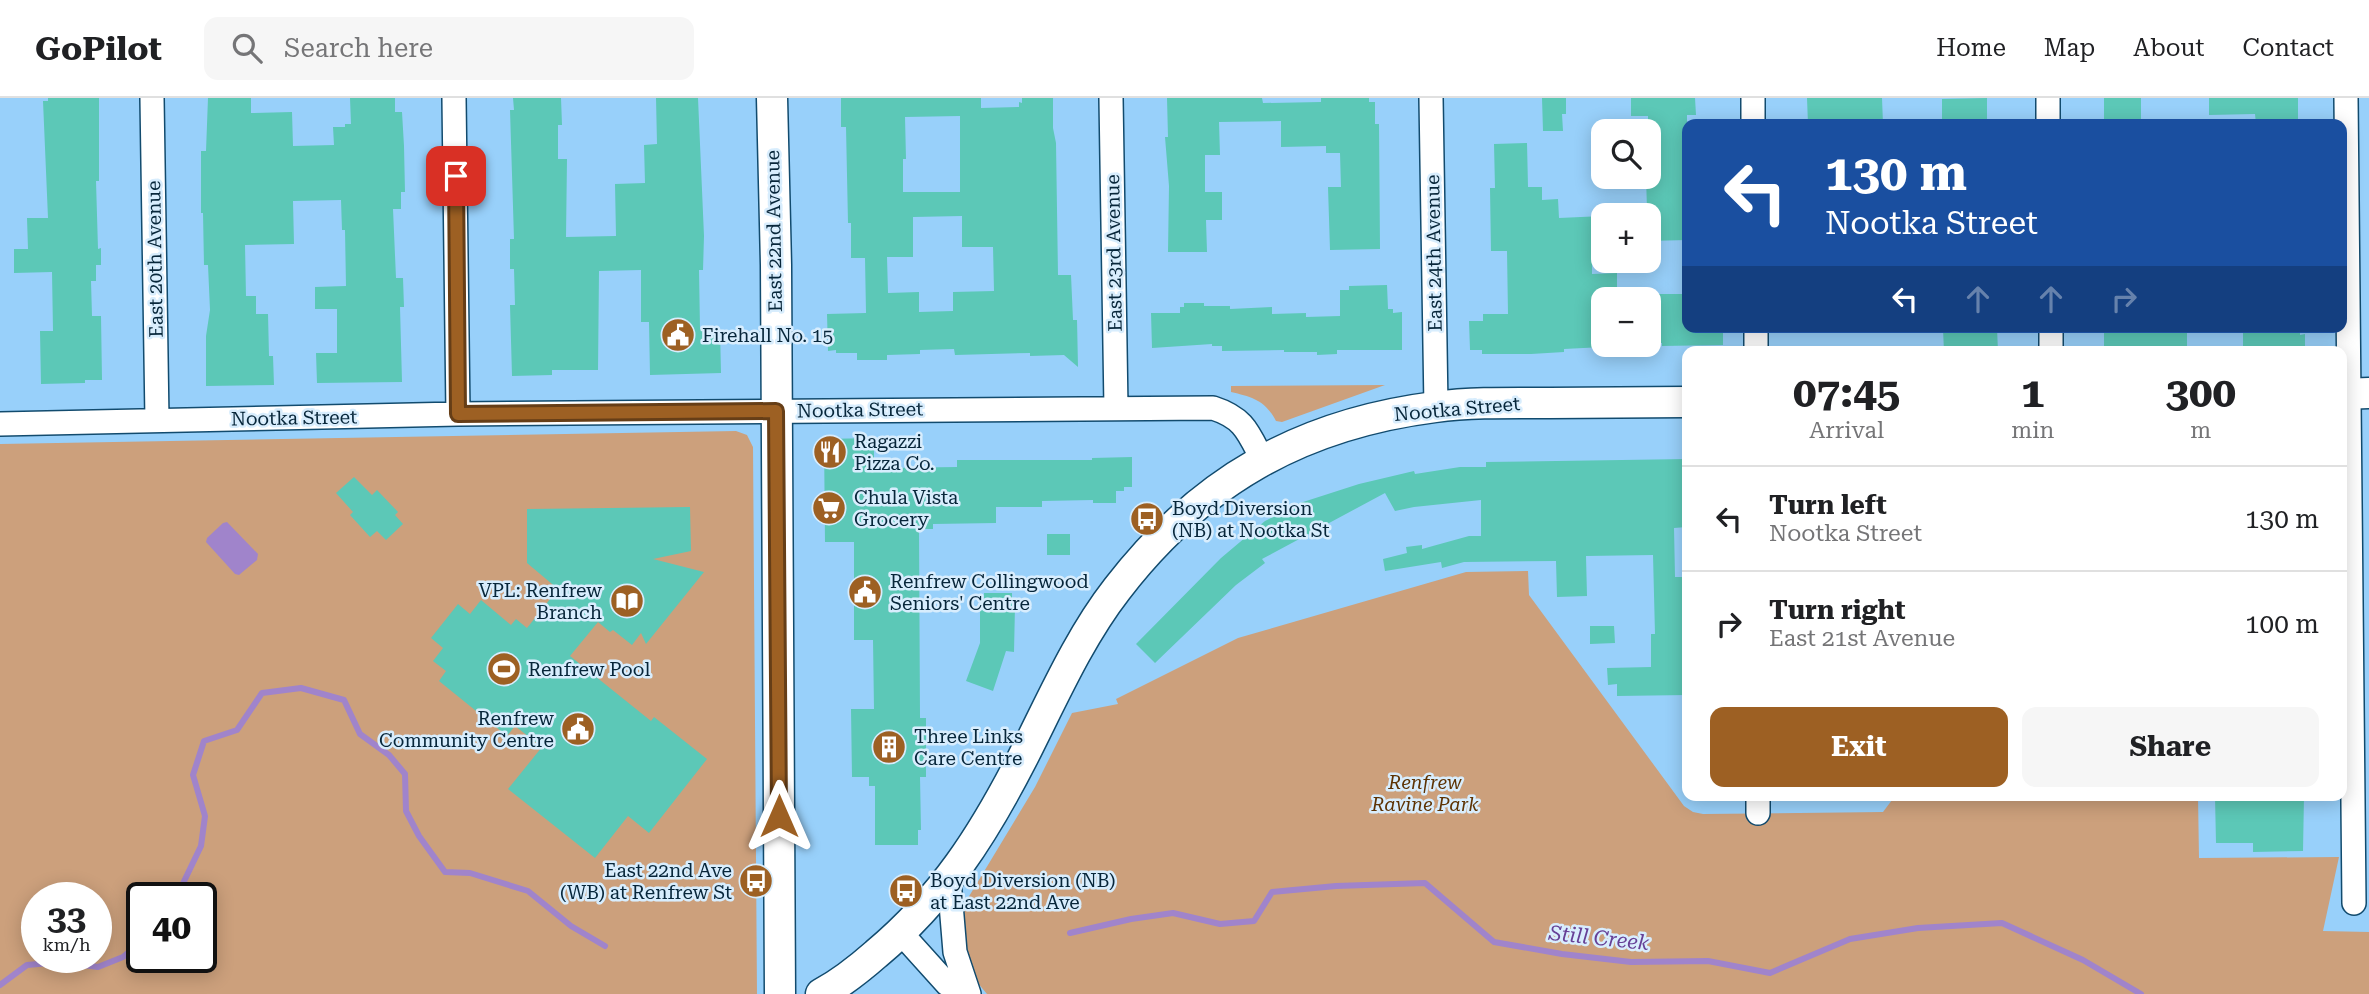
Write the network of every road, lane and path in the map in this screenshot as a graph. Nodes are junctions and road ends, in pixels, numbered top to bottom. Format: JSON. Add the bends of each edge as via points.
{"nodes":[{"id":1,"x":152,"y":98,"type":"edge"},
{"id":2,"x":454,"y":98,"type":"edge"},
{"id":3,"x":772,"y":98,"type":"edge"},
{"id":4,"x":1111,"y":98,"type":"edge"},
{"id":5,"x":1431,"y":98,"type":"edge"},
{"id":6,"x":1753,"y":98,"type":"edge"},
{"id":7,"x":2048,"y":98,"type":"edge"},
{"id":8,"x":2346,"y":98,"type":"edge"},
{"id":9,"x":1753,"y":119,"type":"edge"},
{"id":10,"x":2048,"y":119,"type":"edge"},
{"id":11,"x":2346,"y":119,"type":"edge"},
{"id":12,"x":2347,"y":140,"type":"edge"},
{"id":13,"x":2353,"y":394,"type":"edge"},
{"id":14,"x":1682,"y":402,"type":"edge"},
{"id":15,"x":1436,"y":407,"type":"junction"},
{"id":16,"x":1116,"y":408,"type":"junction"},
{"id":17,"x":776,"y":411,"type":"junction"},
{"id":18,"x":458,"y":414,"type":"junction"},
{"id":19,"x":158,"y":420,"type":"junction"},
{"id":20,"x":0,"y":424,"type":"edge"},
{"id":21,"x":1262,"y":459,"type":"junction"},
{"id":22,"x":949,"y":880,"type":"junction"},
{"id":23,"x":2354,"y":903,"type":"dead end"},
{"id":24,"x":901,"y":933,"type":"junction"},
{"id":25,"x":780,"y":994,"type":"edge"},
{"id":26,"x":821,"y":994,"type":"edge"},
{"id":27,"x":967,"y":994,"type":"edge"}],
"edges":[{"from":1,"to":19,"type":"street","name":"East 20th Avenue"},
{"from":2,"to":18,"type":"street"},
{"from":3,"to":17,"type":"street","name":"East 22nd Avenue"},
{"from":4,"to":16,"type":"street","name":"East 23rd Avenue"},
{"from":5,"to":15,"type":"street","name":"East 24th Avenue"},
{"from":6,"to":9,"type":"street"},
{"from":7,"to":10,"type":"street"},
{"from":8,"to":11,"type":"street"},
{"from":12,"to":13,"type":"street"},
{"from":13,"to":23,"type":"street"},
{"from":14,"to":15,"type":"street","name":"Nootka Street"},
{"from":15,"to":21,"type":"street","name":"Nootka Street","via":[[1322,432]]},
{"from":16,"to":17,"type":"street","name":"Nootka Street"},
{"from":16,"to":21,"type":"street","name":"Nootka Street","via":[[1213,408],[1232,414]]},
{"from":17,"to":18,"type":"street","name":"Nootka Street"},
{"from":17,"to":25,"type":"street","name":"East 22nd Avenue"},
{"from":18,"to":19,"type":"street","name":"Nootka Street"},
{"from":19,"to":20,"type":"street","name":"Nootka Street"},
{"from":21,"to":22,"type":"street","via":[[1174,525],[1116,590],[1079,650],[987,825]]},
{"from":22,"to":24,"type":"street"},
{"from":22,"to":27,"type":"street","via":[[955,952]]},
{"from":24,"to":26,"type":"street"},
{"from":24,"to":27,"type":"street","via":[[947,984]]}]}
